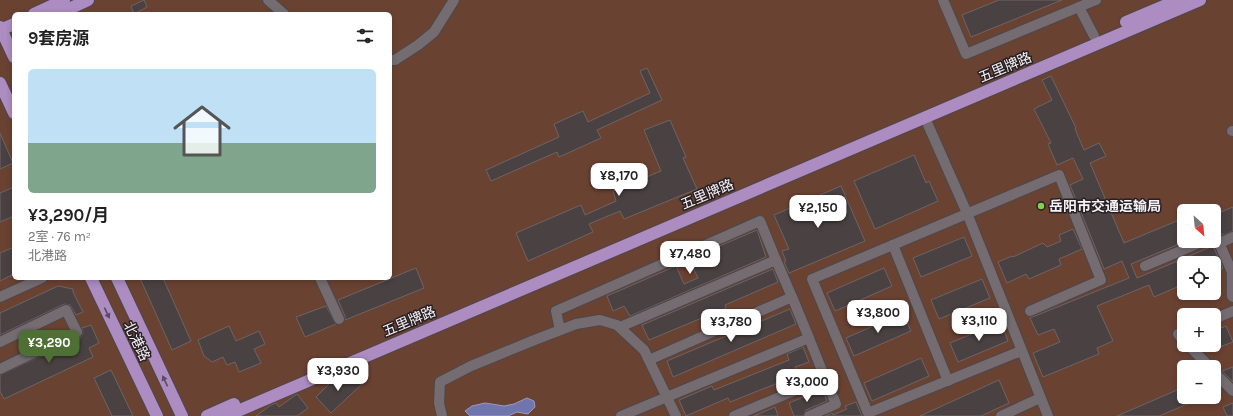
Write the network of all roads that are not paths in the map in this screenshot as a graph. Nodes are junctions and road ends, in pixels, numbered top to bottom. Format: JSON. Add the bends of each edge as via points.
{"nodes":[{"id":1,"x":64,"y":0,"type":"edge"},
{"id":2,"x":88,"y":0,"type":"edge"},
{"id":3,"x":268,"y":0,"type":"edge"},
{"id":4,"x":454,"y":0,"type":"edge"},
{"id":5,"x":942,"y":0,"type":"edge"},
{"id":6,"x":1096,"y":0,"type":"edge"},
{"id":7,"x":1178,"y":0,"type":"edge"},
{"id":8,"x":1200,"y":0,"type":"edge"},
{"id":9,"x":1079,"y":8,"type":"junction"},
{"id":10,"x":38,"y":12,"type":"edge"},
{"id":11,"x":62,"y":12,"type":"edge"},
{"id":12,"x":282,"y":12,"type":"edge"},
{"id":13,"x":12,"y":26,"type":"edge"},
{"id":14,"x":3,"y":33,"type":"edge"},
{"id":15,"x":1094,"y":36,"type":"junction"},
{"id":16,"x":12,"y":53,"type":"edge"},
{"id":17,"x":392,"y":60,"type":"edge"},
{"id":18,"x":0,"y":82,"type":"edge"},
{"id":19,"x":12,"y":109,"type":"edge"},
{"id":20,"x":925,"y":118,"type":"junction"},
{"id":21,"x":967,"y":213,"type":"junction"},
{"id":22,"x":1233,"y":237,"type":"edge"},
{"id":23,"x":1221,"y":239,"type":"edge"},
{"id":24,"x":893,"y":245,"type":"junction"},
{"id":25,"x":1187,"y":248,"type":"edge"},
{"id":26,"x":1221,"y":248,"type":"edge"},
{"id":27,"x":776,"y":260,"type":"junction"},
{"id":28,"x":1145,"y":266,"type":"dead end"},
{"id":29,"x":38,"y":280,"type":"edge"},
{"id":30,"x":92,"y":280,"type":"edge"},
{"id":31,"x":118,"y":280,"type":"edge"},
{"id":32,"x":321,"y":280,"type":"edge"},
{"id":33,"x":1233,"y":280,"type":"edge"},
{"id":34,"x":0,"y":297,"type":"edge"},
{"id":35,"x":792,"y":297,"type":"junction"},
{"id":36,"x":1233,"y":297,"type":"edge"},
{"id":37,"x":1030,"y":311,"type":"dead end"},
{"id":38,"x":1233,"y":311,"type":"edge"},
{"id":39,"x":1221,"y":316,"type":"edge"},
{"id":40,"x":339,"y":319,"type":"dead end"},
{"id":41,"x":620,"y":327,"type":"junction"},
{"id":42,"x":560,"y":330,"type":"junction"},
{"id":43,"x":809,"y":338,"type":"junction"},
{"id":44,"x":0,"y":342,"type":"edge"},
{"id":45,"x":1021,"y":351,"type":"junction"},
{"id":46,"x":1195,"y":352,"type":"edge"},
{"id":47,"x":649,"y":360,"type":"junction"},
{"id":48,"x":1203,"y":360,"type":"edge"},
{"id":49,"x":0,"y":369,"type":"edge"},
{"id":50,"x":825,"y":378,"type":"junction"},
{"id":51,"x":1221,"y":379,"type":"edge"},
{"id":52,"x":948,"y":381,"type":"junction"},
{"id":53,"x":1233,"y":391,"type":"edge"},
{"id":54,"x":667,"y":397,"type":"junction"},
{"id":55,"x":1040,"y":398,"type":"junction"},
{"id":56,"x":157,"y":416,"type":"edge"},
{"id":57,"x":182,"y":416,"type":"edge"},
{"id":58,"x":207,"y":416,"type":"edge"},
{"id":59,"x":226,"y":416,"type":"edge"},
{"id":60,"x":442,"y":416,"type":"edge"},
{"id":61,"x":622,"y":416,"type":"edge"},
{"id":62,"x":676,"y":416,"type":"edge"},
{"id":63,"x":734,"y":416,"type":"edge"},
{"id":64,"x":809,"y":416,"type":"edge"},
{"id":65,"x":1001,"y":416,"type":"edge"},
{"id":66,"x":1048,"y":416,"type":"edge"}],
"edges":[{"from":1,"to":10,"type":"main road"},
{"from":2,"to":11,"type":"main road"},
{"from":3,"to":12,"type":"street"},
{"from":4,"to":17,"type":"street","via":[[434,32]]},
{"from":5,"to":9,"type":"street","via":[[966,54]]},
{"from":6,"to":9,"type":"street"},
{"from":7,"to":15,"type":"main road","name":"五里牌路"},
{"from":8,"to":20,"type":"main road","name":"五里牌路"},
{"from":9,"to":15,"type":"street"},
{"from":13,"to":14,"type":"main road"},
{"from":14,"to":16,"type":"main road"},
{"from":15,"to":58,"type":"main road","name":"五里牌路"},
{"from":18,"to":19,"type":"main road"},
{"from":20,"to":21,"type":"street"},
{"from":20,"to":59,"type":"main road","name":"五里牌路"},
{"from":21,"to":24,"type":"street"},
{"from":21,"to":37,"type":"street","via":[[1059,175],[1101,280]]},
{"from":21,"to":45,"type":"street"},
{"from":22,"to":23,"type":"street"},
{"from":24,"to":52,"type":"street"},
{"from":24,"to":52,"type":"street","via":[[812,279],[868,413]]},
{"from":25,"to":28,"type":"street"},
{"from":26,"to":33,"type":"street"},
{"from":27,"to":35,"type":"street"},
{"from":27,"to":41,"type":"street"},
{"from":27,"to":42,"type":"street","via":[[760,221],[556,311]]},
{"from":29,"to":34,"type":"street"},
{"from":30,"to":56,"type":"main road","name":"北港路","one_way":true},
{"from":57,"to":31,"type":"main road","name":"北港路","one_way":true},
{"from":32,"to":40,"type":"street"},
{"from":33,"to":36,"type":"street"},
{"from":35,"to":43,"type":"street"},
{"from":35,"to":47,"type":"street"},
{"from":38,"to":39,"type":"street"},
{"from":41,"to":42,"type":"street","via":[[600,320]]},
{"from":41,"to":47,"type":"street","via":[[644,350]]},
{"from":42,"to":60,"type":"street","via":[[471,366],[440,382],[439,403]]},
{"from":43,"to":50,"type":"street"},
{"from":43,"to":54,"type":"street"},
{"from":44,"to":49,"type":"street","via":[[66,310],[77,332]]},
{"from":45,"to":52,"type":"street"},
{"from":45,"to":55,"type":"street"},
{"from":46,"to":48,"type":"street"},
{"from":47,"to":54,"type":"street"},
{"from":50,"to":63,"type":"street"},
{"from":50,"to":64,"type":"street","via":[[836,404]]},
{"from":51,"to":53,"type":"street"},
{"from":54,"to":61,"type":"street"},
{"from":54,"to":62,"type":"street"},
{"from":55,"to":65,"type":"street"},
{"from":55,"to":66,"type":"street"}]}
